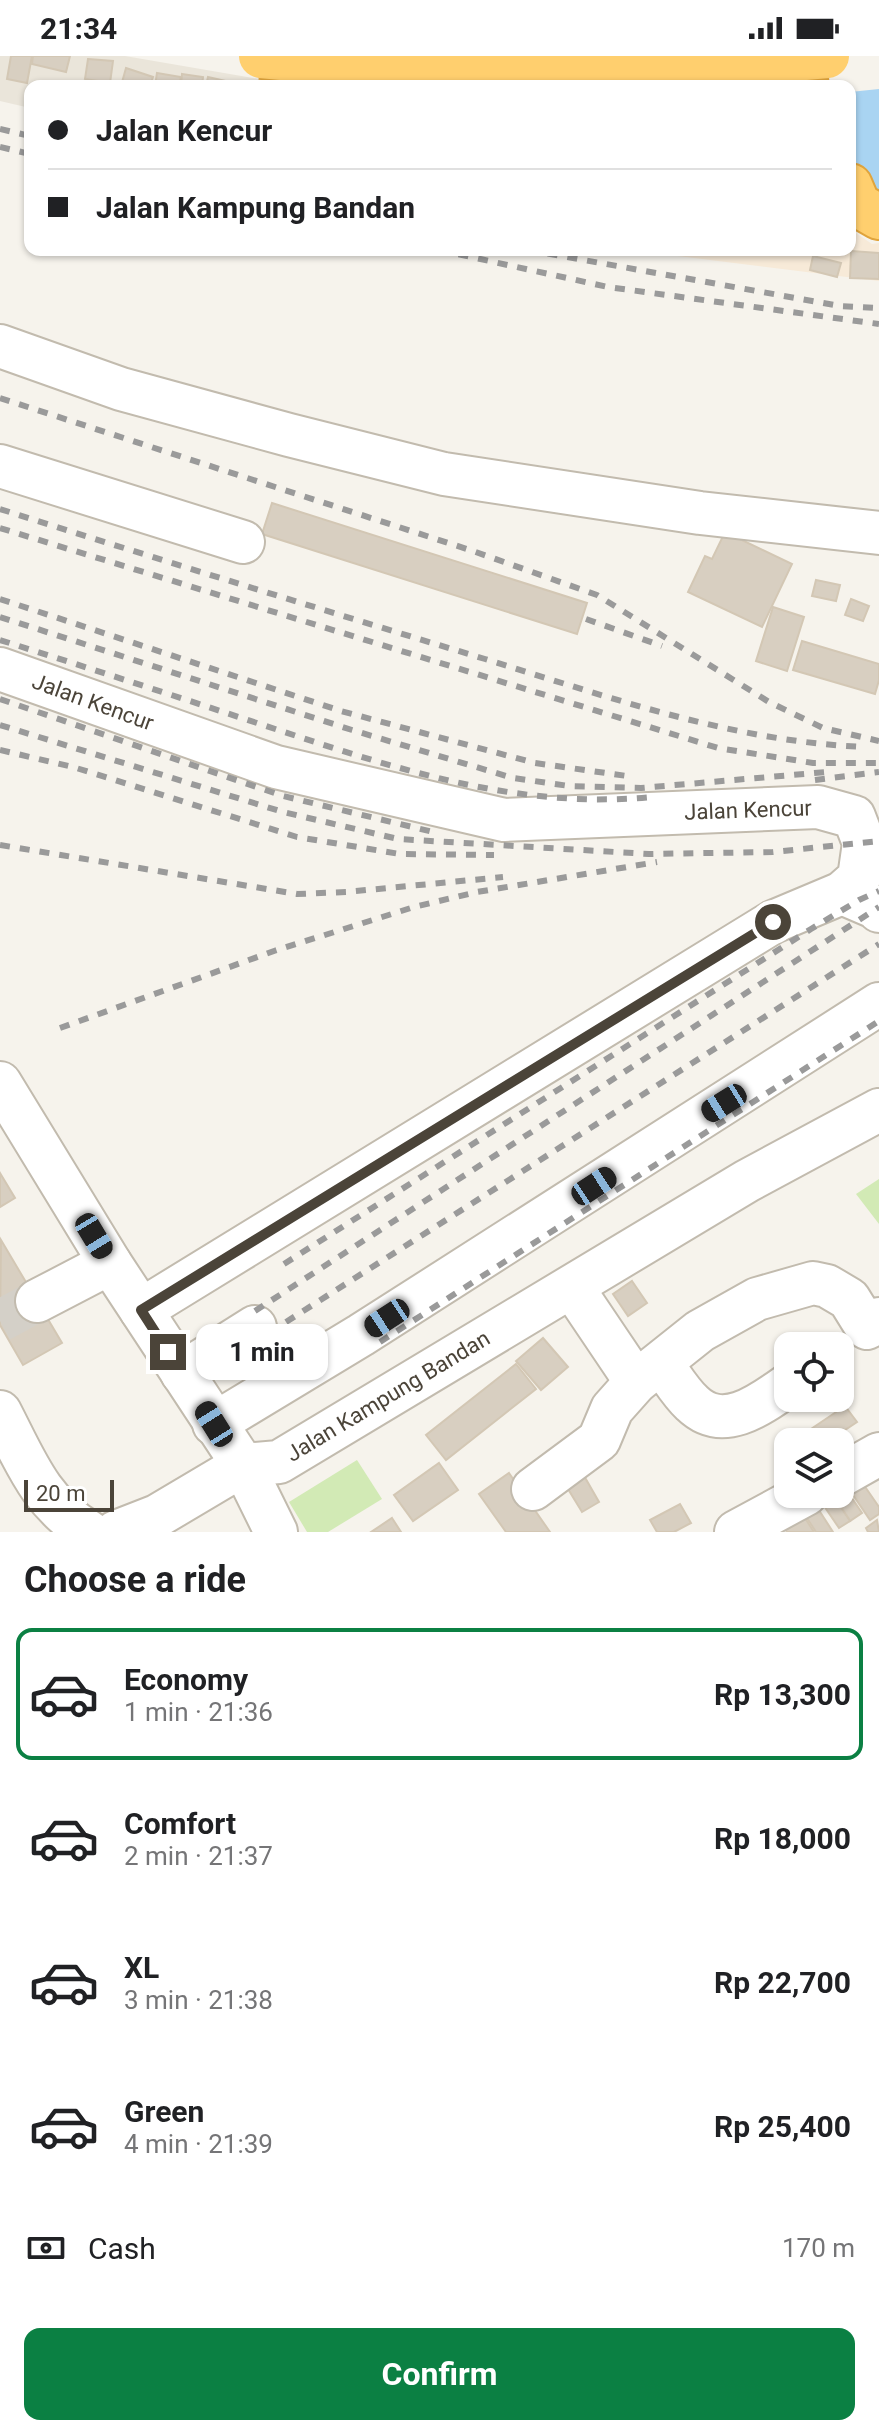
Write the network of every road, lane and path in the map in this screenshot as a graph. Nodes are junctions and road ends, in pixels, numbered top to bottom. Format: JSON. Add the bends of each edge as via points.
{"nodes":[{"id":1,"x":261,"y":56,"type":"edge"},
{"id":2,"x":807,"y":56,"type":"edge"},
{"id":3,"x":827,"y":56,"type":"edge"},
{"id":4,"x":812,"y":80,"type":"edge"},
{"id":5,"x":0,"y":346,"type":"edge"},
{"id":6,"x":0,"y":466,"type":"edge"},
{"id":7,"x":879,"y":533,"type":"edge"},
{"id":8,"x":243,"y":542,"type":"dead end"},
{"id":9,"x":0,"y":669,"type":"edge"},
{"id":10,"x":842,"y":893,"type":"junction"},
{"id":11,"x":879,"y":911,"type":"edge"},
{"id":12,"x":879,"y":1004,"type":"edge"},
{"id":13,"x":5,"y":1100,"type":"edge"},
{"id":14,"x":879,"y":1110,"type":"edge"},
{"id":15,"x":110,"y":1263,"type":"junction"},
{"id":16,"x":572,"y":1287,"type":"junction"},
{"id":17,"x":37,"y":1301,"type":"tunnel mouth"},
{"id":18,"x":141,"y":1310,"type":"junction"},
{"id":19,"x":255,"y":1327,"type":"dead end"},
{"id":20,"x":862,"y":1331,"type":"edge"},
{"id":21,"x":648,"y":1372,"type":"junction"},
{"id":22,"x":182,"y":1373,"type":"junction"},
{"id":23,"x":774,"y":1394,"type":"edge"},
{"id":24,"x":0,"y":1412,"type":"edge"},
{"id":25,"x":214,"y":1424,"type":"junction"},
{"id":26,"x":879,"y":1454,"type":"edge"},
{"id":27,"x":243,"y":1465,"type":"junction"},
{"id":28,"x":854,"y":1468,"type":"edge"},
{"id":29,"x":533,"y":1489,"type":"dead end"},
{"id":30,"x":780,"y":1508,"type":"edge"},
{"id":31,"x":89,"y":1532,"type":"edge"},
{"id":32,"x":116,"y":1532,"type":"edge"},
{"id":33,"x":276,"y":1532,"type":"edge"},
{"id":34,"x":736,"y":1532,"type":"edge"}],
"edges":[{"from":1,"to":3,"type":"highway","bridge":true,"via":[[504,71],[724,66]]},
{"from":2,"to":4,"type":"highway"},
{"from":5,"to":7,"type":"street","via":[[121,389],[444,474],[700,513]]},
{"from":6,"to":8,"type":"street"},
{"from":9,"to":10,"type":"street","name":"Jalan Kencur","via":[[276,767],[504,820],[818,807],[854,817],[864,843],[859,878]]},
{"from":10,"to":11,"type":"street"},
{"from":10,"to":18,"type":"street","via":[[773,922]]},
{"from":12,"to":25,"type":"street"},
{"from":13,"to":15,"type":"street"},
{"from":14,"to":16,"type":"street","name":"Jalan Kampung Bandan","via":[[747,1181]]},
{"from":15,"to":17,"type":"street"},
{"from":15,"to":18,"type":"street"},
{"from":16,"to":21,"type":"street"},
{"from":16,"to":27,"type":"street","name":"Jalan Kampung Bandan","via":[[279,1462]]},
{"from":18,"to":22,"type":"street"},
{"from":19,"to":22,"type":"street"},
{"from":20,"to":21,"type":"street","via":[[849,1299],[813,1283],[757,1299],[700,1331]]},
{"from":21,"to":23,"type":"street","via":[[716,1417],[749,1410]]},
{"from":21,"to":29,"type":"street","via":[[612,1409],[599,1440]]},
{"from":22,"to":25,"type":"street"},
{"from":24,"to":31,"type":"street","via":[[45,1496]]},
{"from":25,"to":27,"type":"street"},
{"from":26,"to":28,"type":"street"},
{"from":27,"to":32,"type":"street","via":[[157,1516]]},
{"from":27,"to":33,"type":"street"},
{"from":30,"to":34,"type":"street"}]}
